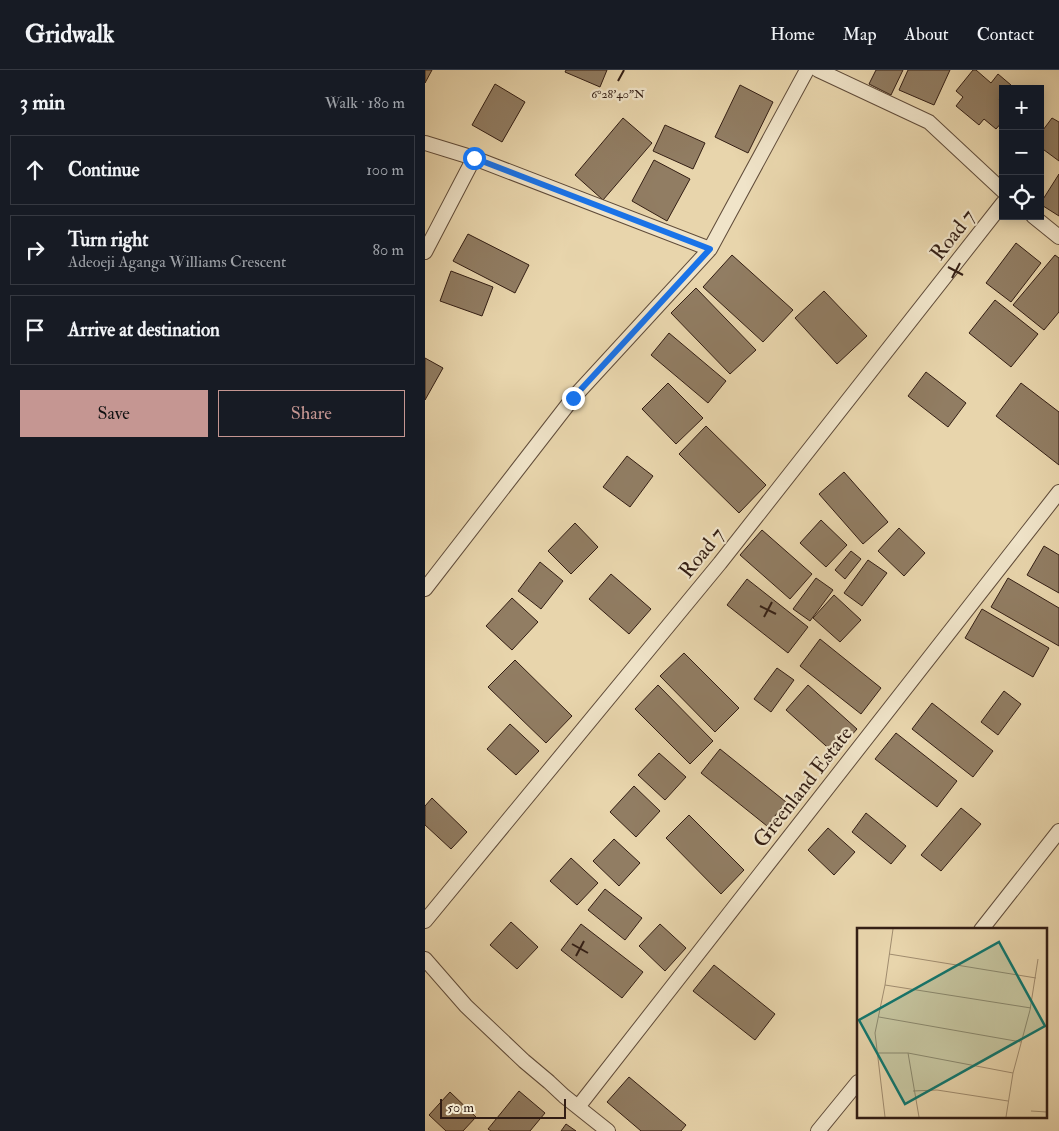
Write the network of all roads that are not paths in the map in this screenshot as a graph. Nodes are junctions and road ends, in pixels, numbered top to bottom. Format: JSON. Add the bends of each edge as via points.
{"nodes":[{"id":1,"x":807,"y":70,"type":"edge"},
{"id":2,"x":818,"y":70,"type":"edge"},
{"id":3,"x":425,"y":143,"type":"edge"},
{"id":4,"x":474,"y":158,"type":"junction"},
{"id":5,"x":999,"y":187,"type":"edge"},
{"id":6,"x":999,"y":208,"type":"edge"},
{"id":7,"x":1038,"y":220,"type":"edge"},
{"id":8,"x":1059,"y":237,"type":"edge"},
{"id":9,"x":710,"y":249,"type":"junction"},
{"id":10,"x":425,"y":252,"type":"edge"},
{"id":11,"x":1059,"y":492,"type":"edge"},
{"id":12,"x":425,"y":589,"type":"edge"},
{"id":13,"x":1059,"y":831,"type":"edge"},
{"id":14,"x":425,"y":921,"type":"edge"},
{"id":15,"x":983,"y":928,"type":"edge"},
{"id":16,"x":425,"y":959,"type":"edge"},
{"id":17,"x":857,"y":1083,"type":"edge"},
{"id":18,"x":578,"y":1107,"type":"junction"},
{"id":19,"x":608,"y":1131,"type":"edge"},
{"id":20,"x":818,"y":1131,"type":"edge"}],
"edges":[{"from":1,"to":9,"type":"street"},
{"from":2,"to":5,"type":"street","via":[[929,122]]},
{"from":3,"to":4,"type":"street"},
{"from":4,"to":9,"type":"street"},
{"from":4,"to":10,"type":"street"},
{"from":6,"to":14,"type":"street","name":"Road 7","via":[[720,563]]},
{"from":7,"to":8,"type":"street"},
{"from":9,"to":12,"type":"street","via":[[573,398]]},
{"from":11,"to":18,"type":"street","name":"Greenland Estate"},
{"from":13,"to":15,"type":"street"},
{"from":16,"to":18,"type":"street","via":[[466,1006],[523,1061]]},
{"from":17,"to":20,"type":"street"},
{"from":18,"to":19,"type":"street"}]}
